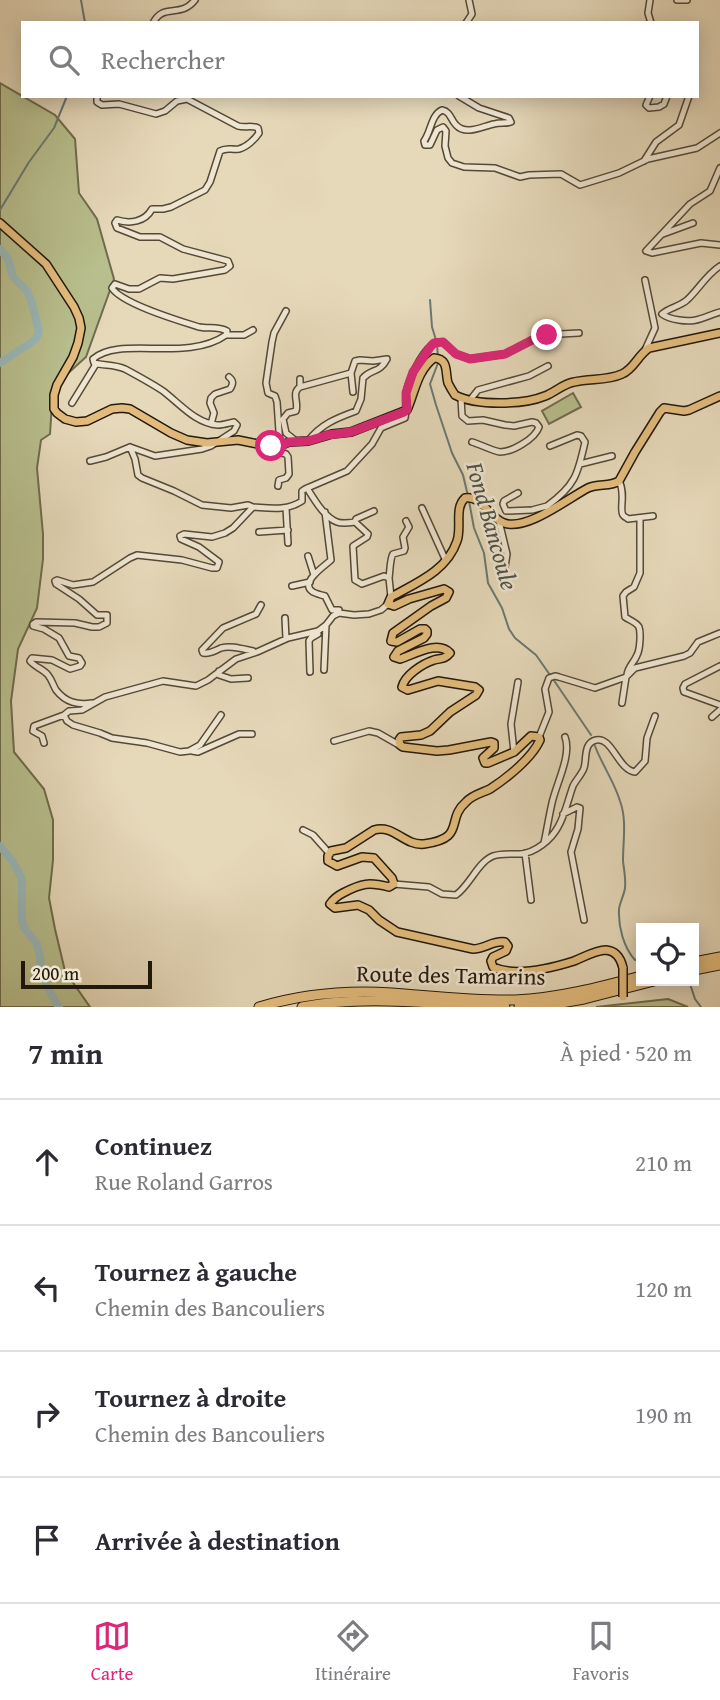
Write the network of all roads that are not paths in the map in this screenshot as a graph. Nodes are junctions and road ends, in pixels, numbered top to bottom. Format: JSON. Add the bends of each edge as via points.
{"nodes":[{"id":1,"x":195,"y":0,"type":"edge"},
{"id":2,"x":469,"y":0,"type":"edge"},
{"id":3,"x":649,"y":0,"type":"edge"},
{"id":4,"x":677,"y":0,"type":"edge"},
{"id":5,"x":687,"y":0,"type":"edge"},
{"id":6,"x":154,"y":21,"type":"edge"},
{"id":7,"x":467,"y":21,"type":"edge"},
{"id":8,"x":650,"y":21,"type":"edge"},
{"id":9,"x":97,"y":98,"type":"edge"},
{"id":10,"x":461,"y":98,"type":"edge"},
{"id":11,"x":649,"y":98,"type":"edge"},
{"id":12,"x":666,"y":98,"type":"edge"},
{"id":13,"x":688,"y":98,"type":"edge"},
{"id":14,"x":720,"y":134,"type":"edge"},
{"id":15,"x":644,"y":161,"type":"junction"},
{"id":16,"x":720,"y":168,"type":"edge"},
{"id":17,"x":693,"y":223,"type":"dead end"},
{"id":18,"x":2,"y":224,"type":"edge"},
{"id":19,"x":659,"y":236,"type":"junction"},
{"id":20,"x":720,"y":245,"type":"edge"},
{"id":21,"x":720,"y":266,"type":"edge"},
{"id":22,"x":645,"y":280,"type":"dead end"},
{"id":23,"x":286,"y":311,"type":"dead end"},
{"id":24,"x":720,"y":312,"type":"edge"},
{"id":25,"x":253,"y":330,"type":"dead end"},
{"id":26,"x":579,"y":332,"type":"dead end"},
{"id":27,"x":720,"y":332,"type":"edge"},
{"id":28,"x":226,"y":335,"type":"junction"},
{"id":29,"x":645,"y":350,"type":"junction"},
{"id":30,"x":96,"y":364,"type":"junction"},
{"id":31,"x":548,"y":366,"type":"dead end"},
{"id":32,"x":351,"y":373,"type":"junction"},
{"id":33,"x":229,"y":377,"type":"dead end"},
{"id":34,"x":300,"y":379,"type":"dead end"},
{"id":35,"x":300,"y":387,"type":"junction"},
{"id":36,"x":353,"y":392,"type":"dead end"},
{"id":37,"x":720,"y":396,"type":"edge"},
{"id":38,"x":466,"y":399,"type":"junction"},
{"id":39,"x":72,"y":403,"type":"dead end"},
{"id":40,"x":407,"y":410,"type":"junction"},
{"id":41,"x":211,"y":424,"type":"junction"},
{"id":42,"x":308,"y":441,"type":"junction"},
{"id":43,"x":216,"y":442,"type":"junction"},
{"id":44,"x":296,"y":442,"type":"junction"},
{"id":45,"x":472,"y":442,"type":"dead end"},
{"id":46,"x":267,"y":446,"type":"junction"},
{"id":47,"x":280,"y":446,"type":"junction"},
{"id":48,"x":550,"y":446,"type":"dead end"},
{"id":49,"x":130,"y":447,"type":"junction"},
{"id":50,"x":612,"y":456,"type":"dead end"},
{"id":51,"x":90,"y":461,"type":"dead end"},
{"id":52,"x":580,"y":464,"type":"junction"},
{"id":53,"x":619,"y":481,"type":"junction"},
{"id":54,"x":278,"y":486,"type":"dead end"},
{"id":55,"x":307,"y":488,"type":"junction"},
{"id":56,"x":518,"y":493,"type":"dead end"},
{"id":57,"x":253,"y":507,"type":"junction"},
{"id":58,"x":286,"y":508,"type":"junction"},
{"id":59,"x":422,"y":508,"type":"dead end"},
{"id":60,"x":548,"y":508,"type":"junction"},
{"id":61,"x":374,"y":511,"type":"dead end"},
{"id":62,"x":325,"y":512,"type":"junction"},
{"id":63,"x":653,"y":516,"type":"dead end"},
{"id":64,"x":640,"y":518,"type":"junction"},
{"id":65,"x":406,"y":521,"type":"dead end"},
{"id":66,"x":499,"y":521,"type":"junction"},
{"id":67,"x":355,"y":522,"type":"junction"},
{"id":68,"x":288,"y":530,"type":"junction"},
{"id":69,"x":259,"y":532,"type":"dead end"},
{"id":70,"x":288,"y":543,"type":"dead end"},
{"id":71,"x":308,"y":556,"type":"dead end"},
{"id":72,"x":446,"y":561,"type":"junction"},
{"id":73,"x":505,"y":567,"type":"dead end"},
{"id":74,"x":314,"y":575,"type":"junction"},
{"id":75,"x":389,"y":578,"type":"junction"},
{"id":76,"x":310,"y":582,"type":"junction"},
{"id":77,"x":292,"y":586,"type":"dead end"},
{"id":78,"x":390,"y":600,"type":"junction"},
{"id":79,"x":261,"y":605,"type":"dead end"},
{"id":80,"x":346,"y":613,"type":"junction"},
{"id":81,"x":285,"y":618,"type":"dead end"},
{"id":82,"x":325,"y":626,"type":"junction"},
{"id":83,"x":720,"y":635,"type":"edge"},
{"id":84,"x":286,"y":639,"type":"junction"},
{"id":85,"x":257,"y":652,"type":"junction"},
{"id":86,"x":720,"y":666,"type":"edge"},
{"id":87,"x":324,"y":670,"type":"dead end"},
{"id":88,"x":219,"y":671,"type":"junction"},
{"id":89,"x":310,"y":672,"type":"dead end"},
{"id":90,"x":626,"y":677,"type":"junction"},
{"id":91,"x":248,"y":678,"type":"dead end"},
{"id":92,"x":518,"y":682,"type":"dead end"},
{"id":93,"x":92,"y":703,"type":"junction"},
{"id":94,"x":622,"y":703,"type":"dead end"},
{"id":95,"x":720,"y":707,"type":"edge"},
{"id":96,"x":64,"y":715,"type":"junction"},
{"id":97,"x":221,"y":715,"type":"dead end"},
{"id":98,"x":655,"y":716,"type":"dead end"},
{"id":99,"x":712,"y":718,"type":"dead end"},
{"id":100,"x":252,"y":734,"type":"dead end"},
{"id":101,"x":539,"y":737,"type":"junction"},
{"id":102,"x":565,"y":737,"type":"dead end"},
{"id":103,"x":334,"y":741,"type":"dead end"},
{"id":104,"x":44,"y":743,"type":"dead end"},
{"id":105,"x":400,"y":745,"type":"junction"},
{"id":106,"x":189,"y":751,"type":"junction"},
{"id":107,"x":514,"y":752,"type":"junction"},
{"id":108,"x":563,"y":814,"type":"junction"},
{"id":109,"x":303,"y":830,"type":"dead end"},
{"id":110,"x":544,"y":842,"type":"junction"},
{"id":111,"x":329,"y":853,"type":"junction"},
{"id":112,"x":524,"y":853,"type":"junction"},
{"id":113,"x":394,"y":884,"type":"junction"},
{"id":114,"x":531,"y":900,"type":"dead end"},
{"id":115,"x":584,"y":919,"type":"dead end"},
{"id":116,"x":720,"y":957,"type":"edge"},
{"id":117,"x":699,"y":961,"type":"edge"},
{"id":118,"x":720,"y":965,"type":"edge"},
{"id":119,"x":699,"y":969,"type":"edge"},
{"id":120,"x":636,"y":977,"type":"edge"},
{"id":121,"x":636,"y":986,"type":"edge"},
{"id":122,"x":259,"y":1007,"type":"edge"},
{"id":123,"x":302,"y":1007,"type":"edge"},
{"id":124,"x":505,"y":1007,"type":"edge"},
{"id":125,"x":519,"y":1007,"type":"edge"},
{"id":126,"x":622,"y":1007,"type":"edge"}],
"edges":[{"from":1,"to":6,"type":"street","via":[[181,11],[161,13]]},
{"from":2,"to":7,"type":"street","via":[[472,14]]},
{"from":3,"to":8,"type":"street"},
{"from":4,"to":5,"type":"street"},
{"from":9,"to":28,"type":"street","via":[[102,105],[119,104],[156,114],[187,99],[238,126],[259,130],[241,149],[220,151],[205,190],[171,207],[152,209],[136,222],[114,223],[140,237],[155,236],[228,261],[225,270],[160,278],[139,289],[115,284],[112,288],[136,305],[201,327],[223,329]]},
{"from":10,"to":15,"type":"street","via":[[511,120],[467,130],[456,125],[447,111],[438,111],[424,144],[430,145],[443,127],[452,163],[495,168],[520,177],[561,174],[583,185]]},
{"from":11,"to":12,"type":"street","via":[[649,108],[659,107]]},
{"from":13,"to":15,"type":"street","via":[[679,125],[656,142]]},
{"from":14,"to":15,"type":"street","via":[[698,148]]},
{"from":16,"to":19,"type":"street","via":[[710,191]]},
{"from":17,"to":19,"type":"street"},
{"from":18,"to":43,"type":"main road","via":[[46,264],[79,318],[78,344],[54,395],[57,413],[83,422],[122,408],[179,437]]},
{"from":19,"to":20,"type":"street","via":[[646,252],[702,243]]},
{"from":21,"to":24,"type":"street","via":[[683,303],[662,314],[691,322]]},
{"from":22,"to":29,"type":"street","via":[[655,328]]},
{"from":23,"to":47,"type":"street","via":[[273,336],[266,383],[277,402]]},
{"from":25,"to":28,"type":"street"},
{"from":26,"to":40,"type":"street","via":[[542,335],[505,354],[470,359],[443,342],[434,343],[409,382]]},
{"from":27,"to":29,"type":"main road"},
{"from":28,"to":30,"type":"street","via":[[188,349],[111,350],[94,357]]},
{"from":29,"to":38,"type":"main road","via":[[624,374],[566,384],[522,401]]},
{"from":30,"to":39,"type":"street"},
{"from":30,"to":41,"type":"street","via":[[127,370]]},
{"from":31,"to":38,"type":"street","via":[[478,390]]},
{"from":32,"to":35,"type":"street"},
{"from":32,"to":36,"type":"street"},
{"from":32,"to":42,"type":"street","via":[[360,359],[387,359],[363,378],[356,411],[332,420]]},
{"from":33,"to":41,"type":"street","via":[[230,389],[211,398]]},
{"from":34,"to":35,"type":"street"},
{"from":35,"to":44,"type":"street","via":[[296,390],[297,409],[283,421],[286,433]]},
{"from":37,"to":53,"type":"main road","via":[[689,410],[662,410]]},
{"from":38,"to":40,"type":"main road","via":[[455,395],[443,361],[437,358],[427,363],[418,377]]},
{"from":38,"to":45,"type":"street","via":[[462,416],[468,421],[514,426],[532,422],[539,427],[528,442],[502,452]]},
{"from":40,"to":42,"type":"main road","via":[[356,430]]},
{"from":40,"to":55,"type":"street","via":[[405,418],[381,428],[347,471]]},
{"from":41,"to":43,"type":"street","via":[[237,425]]},
{"from":42,"to":44,"type":"main road"},
{"from":43,"to":46,"type":"main road","via":[[238,440]]},
{"from":43,"to":49,"type":"street","via":[[206,448],[155,456]]},
{"from":44,"to":47,"type":"main road"},
{"from":46,"to":47,"type":"main road"},
{"from":46,"to":54,"type":"street","via":[[289,457],[289,474]]},
{"from":48,"to":52,"type":"street","via":[[581,436]]},
{"from":49,"to":51,"type":"street"},
{"from":49,"to":57,"type":"street","via":[[142,478],[202,505]]},
{"from":50,"to":52,"type":"street"},
{"from":52,"to":60,"type":"street","via":[[566,491]]},
{"from":53,"to":60,"type":"main road","via":[[588,488]]},
{"from":53,"to":64,"type":"street","via":[[622,515]]},
{"from":55,"to":58,"type":"street","via":[[300,503]]},
{"from":55,"to":62,"type":"street"},
{"from":56,"to":60,"type":"street","via":[[504,501],[506,511]]},
{"from":57,"to":58,"type":"street"},
{"from":57,"to":93,"type":"street","via":[[225,533],[180,536],[219,562],[217,568],[137,555],[93,582],[73,585],[55,581],[97,615],[107,615],[107,622],[93,628],[34,623],[59,638],[69,656],[82,663],[70,669],[50,659],[30,661],[46,672],[65,699]]},
{"from":58,"to":68,"type":"street"},
{"from":59,"to":72,"type":"street"},
{"from":60,"to":66,"type":"main road","via":[[529,522]]},
{"from":61,"to":67,"type":"street"},
{"from":62,"to":67,"type":"street","via":[[335,522]]},
{"from":62,"to":74,"type":"street","via":[[331,560]]},
{"from":63,"to":64,"type":"street"},
{"from":64,"to":90,"type":"street","via":[[640,573],[624,596],[625,617],[639,629],[638,654]]},
{"from":65,"to":75,"type":"street","via":[[405,548],[392,555]]},
{"from":66,"to":72,"type":"main road","via":[[477,500],[462,500],[458,540]]},
{"from":66,"to":73,"type":"street","via":[[507,554]]},
{"from":67,"to":75,"type":"street","via":[[368,535],[353,546],[355,580],[362,584]]},
{"from":68,"to":69,"type":"street"},
{"from":68,"to":70,"type":"street"},
{"from":71,"to":74,"type":"street"},
{"from":72,"to":78,"type":"main road"},
{"from":74,"to":76,"type":"street"},
{"from":75,"to":78,"type":"street"},
{"from":76,"to":77,"type":"street"},
{"from":76,"to":80,"type":"street","via":[[310,589],[325,596],[331,609]]},
{"from":78,"to":80,"type":"street","via":[[369,614]]},
{"from":78,"to":105,"type":"main road","via":[[394,606],[444,589],[449,592],[391,637],[397,642],[420,629],[427,631],[424,638],[398,651],[397,659],[438,647],[450,653],[405,678],[402,687],[408,690],[443,681],[479,690],[430,731],[401,737]]},
{"from":79,"to":85,"type":"street","via":[[256,614],[223,628],[202,650],[207,654],[229,647]]},
{"from":80,"to":82,"type":"street","via":[[335,615]]},
{"from":81,"to":84,"type":"street"},
{"from":82,"to":84,"type":"street"},
{"from":82,"to":87,"type":"street"},
{"from":82,"to":89,"type":"street","via":[[309,641]]},
{"from":83,"to":90,"type":"street","via":[[698,642],[687,655],[635,668]]},
{"from":84,"to":85,"type":"street"},
{"from":85,"to":88,"type":"street"},
{"from":86,"to":95,"type":"street","via":[[683,688]]},
{"from":88,"to":91,"type":"street","via":[[226,678]]},
{"from":88,"to":93,"type":"street","via":[[197,686],[163,681]]},
{"from":90,"to":94,"type":"street"},
{"from":90,"to":101,"type":"street","via":[[595,688],[555,676],[546,681],[549,712]]},
{"from":92,"to":107,"type":"street","via":[[511,724]]},
{"from":93,"to":96,"type":"street"},
{"from":95,"to":99,"type":"street"},
{"from":96,"to":104,"type":"street","via":[[34,726]]},
{"from":96,"to":106,"type":"street","via":[[73,725],[112,738]]},
{"from":97,"to":106,"type":"street","via":[[200,744]]},
{"from":98,"to":108,"type":"street","via":[[645,761],[635,772],[627,769],[607,743],[597,740],[590,744]]},
{"from":100,"to":106,"type":"street"},
{"from":101,"to":107,"type":"main road","via":[[531,736]]},
{"from":101,"to":111,"type":"main road","via":[[538,745],[513,772],[465,802],[444,840],[418,844],[379,828]]},
{"from":102,"to":110,"type":"street","via":[[566,754]]},
{"from":103,"to":105,"type":"street","via":[[369,731]]},
{"from":105,"to":107,"type":"main road","via":[[437,751],[494,743],[483,758],[485,763]]},
{"from":108,"to":110,"type":"street"},
{"from":108,"to":115,"type":"street","via":[[580,808],[571,852]]},
{"from":109,"to":111,"type":"street"},
{"from":110,"to":112,"type":"street"},
{"from":111,"to":113,"type":"main road","via":[[328,861],[337,866],[366,856],[374,858]]},
{"from":112,"to":113,"type":"street","via":[[490,857],[456,895]]},
{"from":112,"to":114,"type":"street"},
{"from":113,"to":126,"type":"main road","bridge":true,"via":[[360,884],[330,904],[335,908],[358,905],[397,932],[472,949],[505,942],[506,951],[491,961],[493,967],[506,971],[555,966],[609,950],[621,959]]},
{"from":116,"to":117,"type":"highway"},
{"from":118,"to":119,"type":"highway"},
{"from":120,"to":122,"type":"highway","name":"Route des Tamarins","via":[[586,991],[526,999],[349,993]]},
{"from":121,"to":125,"type":"highway","name":"Route des Tamarins","via":[[584,999]]},
{"from":123,"to":124,"type":"highway","name":"Route des Tamarins","via":[[379,1000]]}]}
